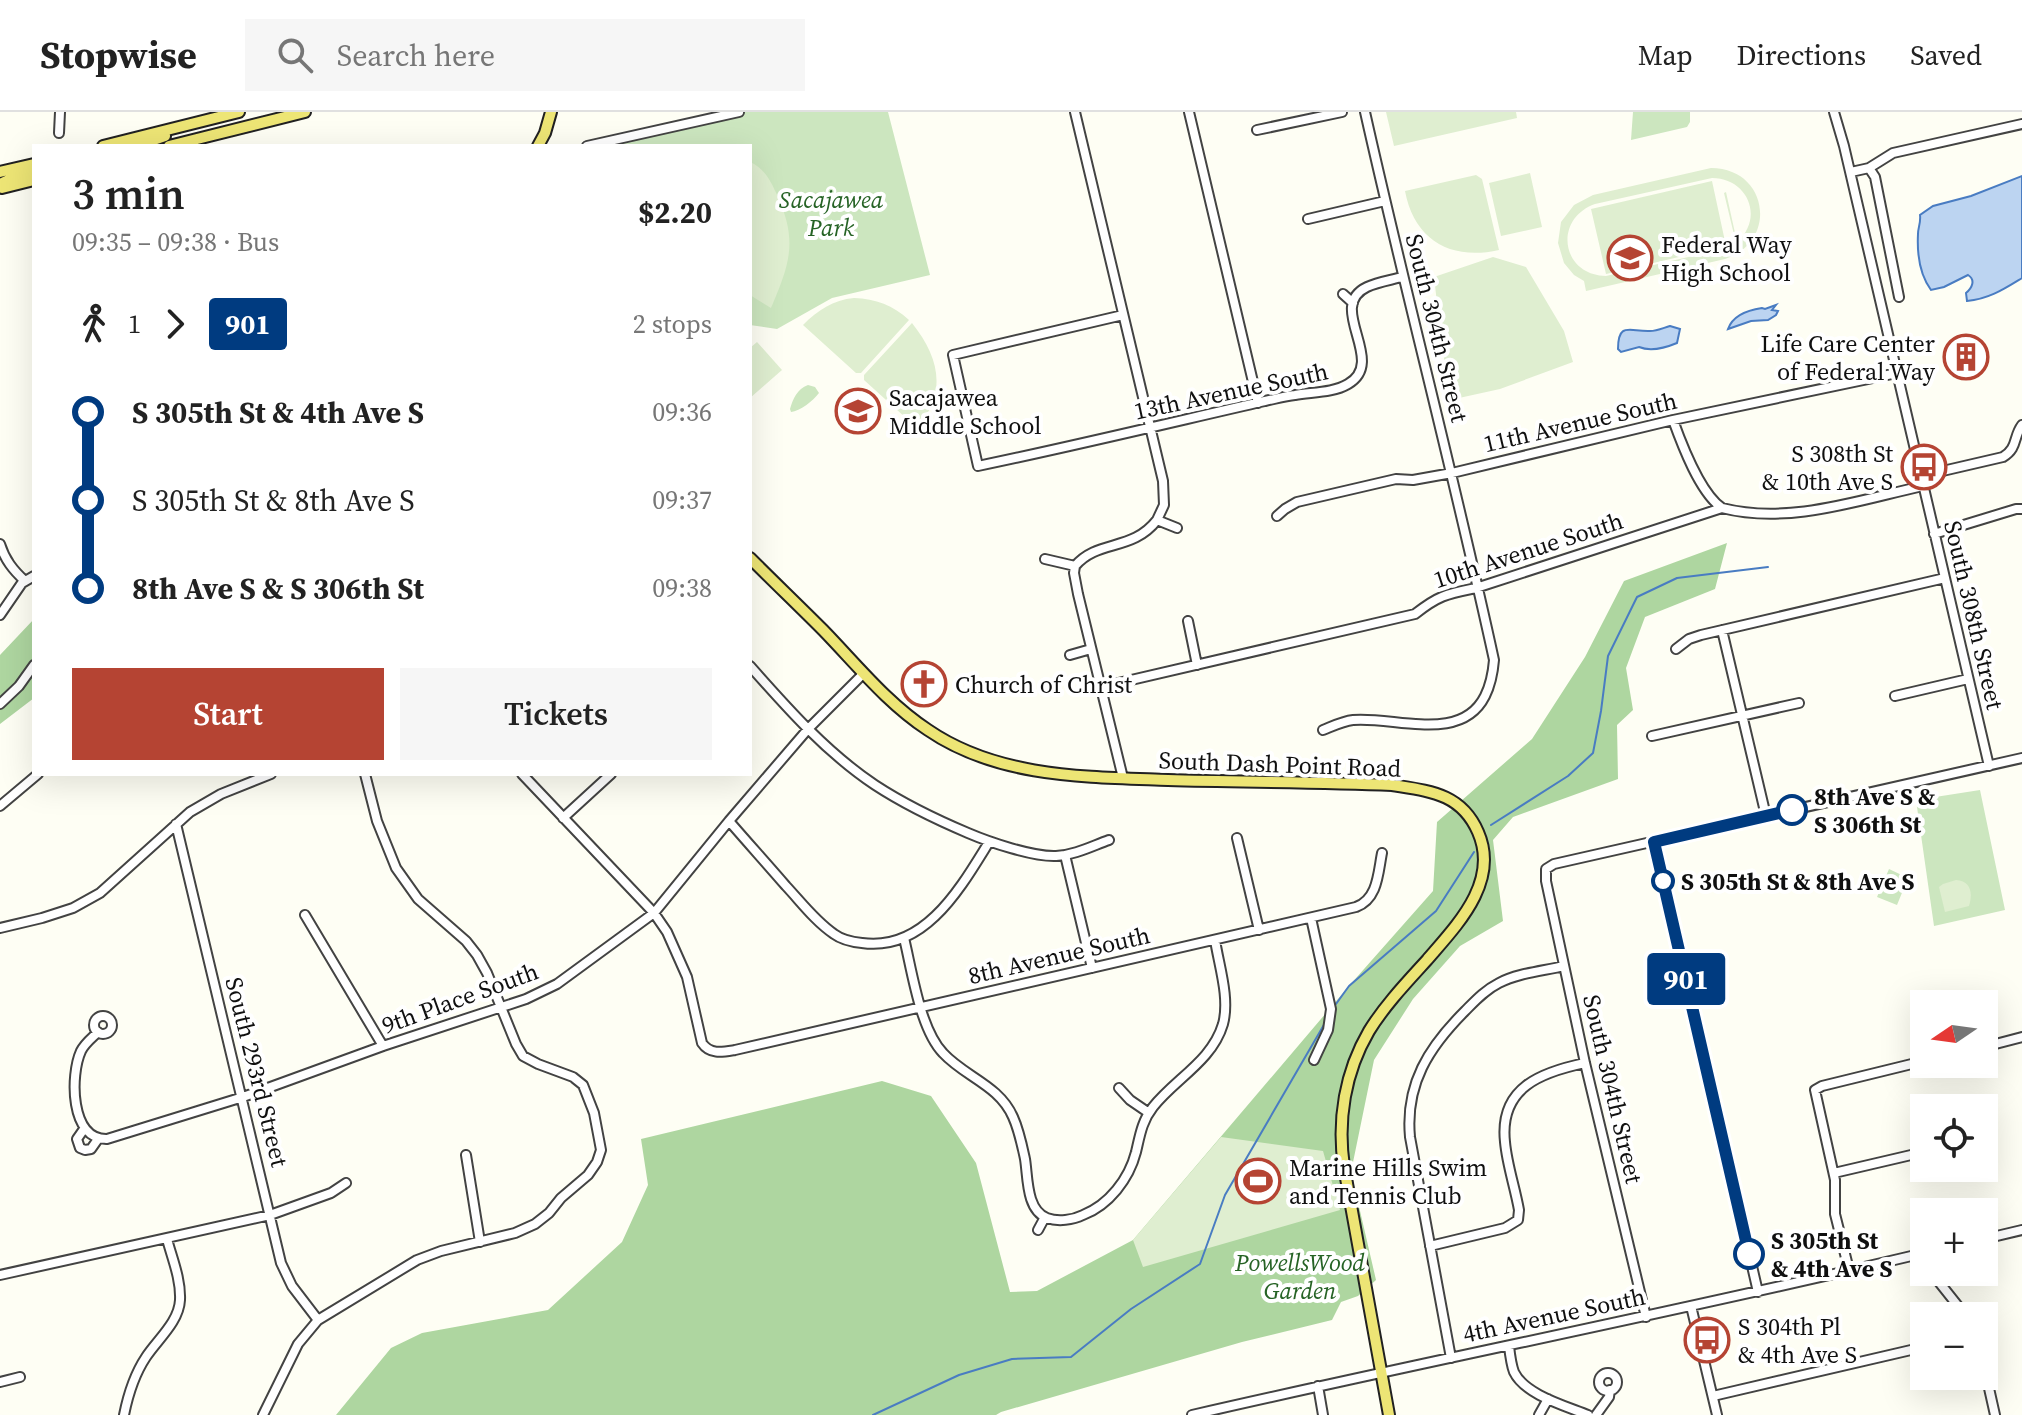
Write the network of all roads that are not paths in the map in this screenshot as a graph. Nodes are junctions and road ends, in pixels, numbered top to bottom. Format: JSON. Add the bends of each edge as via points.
{"nodes":[{"id":1,"x":60,"y":112,"type":"edge"},
{"id":2,"x":239,"y":112,"type":"edge"},
{"id":3,"x":305,"y":112,"type":"edge"},
{"id":4,"x":551,"y":112,"type":"edge"},
{"id":5,"x":739,"y":112,"type":"edge"},
{"id":6,"x":1075,"y":112,"type":"edge"},
{"id":7,"x":1189,"y":112,"type":"edge"},
{"id":8,"x":1342,"y":112,"type":"edge"},
{"id":9,"x":1365,"y":112,"type":"edge"},
{"id":10,"x":1837,"y":112,"type":"edge"},
{"id":11,"x":196,"y":123,"type":"junction"},
{"id":12,"x":2022,"y":124,"type":"edge"},
{"id":13,"x":1257,"y":130,"type":"dead end"},
{"id":14,"x":59,"y":133,"type":"dead end"},
{"id":15,"x":111,"y":144,"type":"edge"},
{"id":16,"x":145,"y":144,"type":"edge"},
{"id":17,"x":177,"y":144,"type":"edge"},
{"id":18,"x":539,"y":144,"type":"edge"},
{"id":19,"x":596,"y":144,"type":"edge"},
{"id":20,"x":32,"y":164,"type":"edge"},
{"id":21,"x":1869,"y":168,"type":"junction"},
{"id":22,"x":0,"y":172,"type":"edge"},
{"id":23,"x":32,"y":172,"type":"edge"},
{"id":24,"x":1851,"y":172,"type":"junction"},
{"id":25,"x":32,"y":180,"type":"edge"},
{"id":26,"x":0,"y":186,"type":"edge"},
{"id":27,"x":1385,"y":201,"type":"junction"},
{"id":28,"x":1308,"y":219,"type":"dead end"},
{"id":29,"x":1402,"y":277,"type":"junction"},
{"id":30,"x":1343,"y":294,"type":"dead end"},
{"id":31,"x":1899,"y":297,"type":"dead end"},
{"id":32,"x":1353,"y":303,"type":"junction"},
{"id":33,"x":1123,"y":315,"type":"junction"},
{"id":34,"x":1897,"y":373,"type":"junction"},
{"id":35,"x":1357,"y":378,"type":"junction"},
{"id":36,"x":1368,"y":381,"type":"dead end"},
{"id":37,"x":1258,"y":403,"type":"junction"},
{"id":38,"x":1673,"y":420,"type":"junction"},
{"id":39,"x":2022,"y":425,"type":"edge"},
{"id":40,"x":1150,"y":429,"type":"junction"},
{"id":41,"x":1452,"y":473,"type":"junction"},
{"id":42,"x":1922,"y":481,"type":"junction"},
{"id":43,"x":1722,"y":508,"type":"junction"},
{"id":44,"x":2022,"y":509,"type":"edge"},
{"id":45,"x":1277,"y":516,"type":"dead end"},
{"id":46,"x":1157,"y":520,"type":"junction"},
{"id":47,"x":1177,"y":528,"type":"dead end"},
{"id":48,"x":1934,"y":534,"type":"junction"},
{"id":49,"x":0,"y":544,"type":"edge"},
{"id":50,"x":1045,"y":559,"type":"dead end"},
{"id":51,"x":752,"y":560,"type":"edge"},
{"id":52,"x":1075,"y":566,"type":"junction"},
{"id":53,"x":30,"y":578,"type":"edge"},
{"id":54,"x":1945,"y":578,"type":"junction"},
{"id":55,"x":1476,"y":588,"type":"junction"},
{"id":56,"x":0,"y":615,"type":"edge"},
{"id":57,"x":1188,"y":621,"type":"dead end"},
{"id":58,"x":1722,"y":630,"type":"junction"},
{"id":59,"x":1091,"y":649,"type":"junction"},
{"id":60,"x":1676,"y":649,"type":"dead end"},
{"id":61,"x":1070,"y":655,"type":"dead end"},
{"id":62,"x":1197,"y":665,"type":"junction"},
{"id":63,"x":32,"y":668,"type":"edge"},
{"id":64,"x":752,"y":668,"type":"edge"},
{"id":65,"x":863,"y":674,"type":"junction"},
{"id":66,"x":1968,"y":679,"type":"junction"},
{"id":67,"x":1101,"y":687,"type":"junction"},
{"id":68,"x":1895,"y":696,"type":"dead end"},
{"id":69,"x":1799,"y":703,"type":"dead end"},
{"id":70,"x":0,"y":704,"type":"edge"},
{"id":71,"x":1742,"y":716,"type":"junction"},
{"id":72,"x":808,"y":729,"type":"junction"},
{"id":73,"x":1323,"y":730,"type":"dead end"},
{"id":74,"x":1652,"y":736,"type":"dead end"},
{"id":75,"x":2022,"y":758,"type":"edge"},
{"id":76,"x":1989,"y":766,"type":"junction"},
{"id":77,"x":36,"y":776,"type":"edge"},
{"id":78,"x":266,"y":776,"type":"edge"},
{"id":79,"x":366,"y":776,"type":"edge"},
{"id":80,"x":524,"y":776,"type":"edge"},
{"id":81,"x":609,"y":776,"type":"edge"},
{"id":82,"x":1123,"y":778,"type":"junction"},
{"id":83,"x":0,"y":806,"type":"edge"},
{"id":84,"x":1766,"y":816,"type":"junction"},
{"id":85,"x":563,"y":818,"type":"junction"},
{"id":86,"x":729,"y":821,"type":"junction"},
{"id":87,"x":176,"y":824,"type":"junction"},
{"id":88,"x":1237,"y":838,"type":"dead end"},
{"id":89,"x":1109,"y":840,"type":"dead end"},
{"id":90,"x":989,"y":842,"type":"junction"},
{"id":91,"x":1654,"y":842,"type":"junction"},
{"id":92,"x":1382,"y":853,"type":"dead end"},
{"id":93,"x":1065,"y":855,"type":"junction"},
{"id":94,"x":654,"y":913,"type":"junction"},
{"id":95,"x":305,"y":915,"type":"dead end"},
{"id":96,"x":1311,"y":918,"type":"junction"},
{"id":97,"x":0,"y":928,"type":"edge"},
{"id":98,"x":1259,"y":930,"type":"junction"},
{"id":99,"x":904,"y":938,"type":"junction"},
{"id":100,"x":1215,"y":940,"type":"junction"},
{"id":101,"x":1564,"y":966,"type":"junction"},
{"id":102,"x":1092,"y":968,"type":"junction"},
{"id":103,"x":922,"y":1007,"type":"junction"},
{"id":104,"x":501,"y":1008,"type":"junction"},
{"id":105,"x":98,"y":1032,"type":"dead end"},
{"id":106,"x":2022,"y":1037,"type":"edge"},
{"id":107,"x":1998,"y":1043,"type":"edge"},
{"id":108,"x":383,"y":1046,"type":"junction"},
{"id":109,"x":1314,"y":1060,"type":"dead end"},
{"id":110,"x":1585,"y":1063,"type":"junction"},
{"id":111,"x":1910,"y":1064,"type":"edge"},
{"id":112,"x":1119,"y":1088,"type":"dead end"},
{"id":113,"x":243,"y":1097,"type":"junction"},
{"id":114,"x":1149,"y":1113,"type":"junction"},
{"id":115,"x":91,"y":1134,"type":"junction"},
{"id":116,"x":466,"y":1155,"type":"dead end"},
{"id":117,"x":1910,"y":1155,"type":"edge"},
{"id":118,"x":1834,"y":1173,"type":"junction"},
{"id":119,"x":346,"y":1183,"type":"dead end"},
{"id":120,"x":270,"y":1215,"type":"junction"},
{"id":121,"x":1045,"y":1217,"type":"junction"},
{"id":122,"x":1038,"y":1230,"type":"dead end"},
{"id":123,"x":2022,"y":1230,"type":"edge"},
{"id":124,"x":1998,"y":1236,"type":"edge"},
{"id":125,"x":167,"y":1239,"type":"junction"},
{"id":126,"x":480,"y":1242,"type":"junction"},
{"id":127,"x":1430,"y":1246,"type":"junction"},
{"id":128,"x":1910,"y":1256,"type":"edge"},
{"id":129,"x":1849,"y":1270,"type":"junction"},
{"id":130,"x":0,"y":1275,"type":"edge"},
{"id":131,"x":1942,"y":1286,"type":"edge"},
{"id":132,"x":1758,"y":1292,"type":"junction"},
{"id":133,"x":1955,"y":1302,"type":"edge"},
{"id":134,"x":1691,"y":1306,"type":"junction"},
{"id":135,"x":1646,"y":1317,"type":"junction"},
{"id":136,"x":318,"y":1320,"type":"junction"},
{"id":137,"x":1509,"y":1346,"type":"junction"},
{"id":138,"x":1910,"y":1350,"type":"edge"},
{"id":139,"x":1451,"y":1358,"type":"junction"},
{"id":140,"x":1382,"y":1373,"type":"junction"},
{"id":141,"x":20,"y":1377,"type":"dead end"},
{"id":142,"x":0,"y":1382,"type":"edge"},
{"id":143,"x":1318,"y":1386,"type":"junction"},
{"id":144,"x":1610,"y":1390,"type":"dead end"},
{"id":145,"x":1989,"y":1390,"type":"edge"},
{"id":146,"x":1713,"y":1396,"type":"junction"},
{"id":147,"x":1548,"y":1399,"type":"junction"},
{"id":148,"x":124,"y":1415,"type":"edge"},
{"id":149,"x":263,"y":1415,"type":"edge"},
{"id":150,"x":1192,"y":1415,"type":"edge"},
{"id":151,"x":1323,"y":1415,"type":"edge"},
{"id":152,"x":1389,"y":1415,"type":"edge"},
{"id":153,"x":1539,"y":1415,"type":"edge"},
{"id":154,"x":1588,"y":1415,"type":"edge"},
{"id":155,"x":1596,"y":1415,"type":"edge"},
{"id":156,"x":1717,"y":1415,"type":"edge"},
{"id":157,"x":1995,"y":1415,"type":"edge"}],
"edges":[{"from":1,"to":14,"type":"street"},
{"from":2,"to":11,"type":"main road"},
{"from":3,"to":17,"type":"main road"},
{"from":4,"to":18,"type":"main road"},
{"from":5,"to":19,"type":"street"},
{"from":6,"to":33,"type":"street"},
{"from":7,"to":37,"type":"street"},
{"from":8,"to":13,"type":"street"},
{"from":9,"to":27,"type":"street","name":"South 304th Street"},
{"from":10,"to":24,"type":"street","name":"South 308th Street"},
{"from":11,"to":15,"type":"main road"},
{"from":11,"to":16,"type":"main road"},
{"from":12,"to":21,"type":"street","via":[[1893,153]]},
{"from":20,"to":22,"type":"main road"},
{"from":21,"to":24,"type":"street"},
{"from":21,"to":31,"type":"street"},
{"from":23,"to":26,"type":"main road"},
{"from":24,"to":34,"type":"street","name":"South 308th Street"},
{"from":25,"to":26,"type":"main road"},
{"from":27,"to":28,"type":"street"},
{"from":27,"to":29,"type":"street","name":"South 304th Street"},
{"from":29,"to":32,"type":"street","via":[[1366,287]]},
{"from":29,"to":41,"type":"street","name":"South 304th Street"},
{"from":30,"to":32,"type":"street"},
{"from":32,"to":35,"type":"street","name":"13th Avenue South","via":[[1362,353]]},
{"from":33,"to":40,"type":"street"},
{"from":33,"to":40,"type":"street","name":"13th Avenue South","via":[[953,355],[978,466]]},
{"from":34,"to":38,"type":"street","name":"11th Avenue South"},
{"from":34,"to":42,"type":"street","name":"South 308th Street"},
{"from":35,"to":36,"type":"street"},
{"from":35,"to":37,"type":"street","name":"13th Avenue South","via":[[1338,388]]},
{"from":37,"to":40,"type":"street","name":"13th Avenue South"},
{"from":38,"to":41,"type":"street","name":"11th Avenue South"},
{"from":38,"to":43,"type":"street","via":[[1708,494]]},
{"from":39,"to":42,"type":"street","name":"10th Avenue South","via":[[2012,450],[2003,457]]},
{"from":40,"to":46,"type":"street","via":[[1163,481],[1164,505]]},
{"from":41,"to":45,"type":"street","name":"11th Avenue South","via":[[1396,479],[1297,502]]},
{"from":41,"to":55,"type":"street","name":"South 304th Street"},
{"from":42,"to":43,"type":"street","name":"10th Avenue South","via":[[1792,513]]},
{"from":42,"to":48,"type":"street","name":"South 308th Street"},
{"from":43,"to":55,"type":"street","name":"10th Avenue South"},
{"from":44,"to":48,"type":"street"},
{"from":46,"to":47,"type":"street"},
{"from":46,"to":52,"type":"street","via":[[1139,538],[1093,552]]},
{"from":48,"to":54,"type":"street","name":"South 308th Street"},
{"from":49,"to":53,"type":"street","via":[[13,570]]},
{"from":50,"to":52,"type":"street"},
{"from":51,"to":65,"type":"main road","name":"South Dash Point Road"},
{"from":52,"to":59,"type":"street"},
{"from":53,"to":56,"type":"street"},
{"from":54,"to":58,"type":"street"},
{"from":54,"to":66,"type":"street","name":"South 308th Street"},
{"from":55,"to":62,"type":"street","name":"10th Avenue South","via":[[1444,595],[1415,614]]},
{"from":55,"to":73,"type":"street","name":"South 304th Street","via":[[1494,660],[1486,694],[1469,715],[1455,726],[1411,719],[1356,720]]},
{"from":57,"to":62,"type":"street"},
{"from":58,"to":60,"type":"street","via":[[1696,636]]},
{"from":58,"to":71,"type":"street"},
{"from":59,"to":61,"type":"street"},
{"from":59,"to":67,"type":"street"},
{"from":62,"to":67,"type":"street","name":"10th Avenue South"},
{"from":63,"to":70,"type":"street"},
{"from":64,"to":72,"type":"street"},
{"from":65,"to":72,"type":"street","name":"9th Place South"},
{"from":65,"to":82,"type":"main road","name":"South Dash Point Road","via":[[902,711],[963,749],[1029,770]]},
{"from":66,"to":68,"type":"street"},
{"from":66,"to":76,"type":"street","name":"South 308th Street"},
{"from":67,"to":82,"type":"street"},
{"from":69,"to":71,"type":"street"},
{"from":71,"to":74,"type":"street"},
{"from":71,"to":84,"type":"street"},
{"from":72,"to":86,"type":"street","name":"9th Place South"},
{"from":72,"to":90,"type":"street","via":[[893,796]]},
{"from":75,"to":76,"type":"street"},
{"from":76,"to":84,"type":"street"},
{"from":77,"to":83,"type":"street"},
{"from":78,"to":87,"type":"street","via":[[208,800]]},
{"from":79,"to":104,"type":"street","via":[[396,868],[418,899],[477,955]]},
{"from":80,"to":85,"type":"street"},
{"from":81,"to":85,"type":"street"},
{"from":82,"to":140,"type":"main road","name":"South Dash Point Road","via":[[1392,785],[1449,798],[1477,828],[1484,854],[1475,896],[1368,1033],[1342,1112],[1341,1151]]},
{"from":84,"to":91,"type":"street"},
{"from":85,"to":94,"type":"street"},
{"from":86,"to":94,"type":"street","name":"9th Place South"},
{"from":86,"to":99,"type":"street","via":[[835,935],[871,945]]},
{"from":87,"to":97,"type":"street","via":[[100,893],[73,908]]},
{"from":87,"to":113,"type":"street","name":"South 293rd Street"},
{"from":88,"to":98,"type":"street"},
{"from":89,"to":93,"type":"street"},
{"from":90,"to":93,"type":"street"},
{"from":90,"to":99,"type":"street","via":[[946,904]]},
{"from":91,"to":101,"type":"street","name":"South 304th Street","via":[[1546,869]]},
{"from":91,"to":132,"type":"street"},
{"from":92,"to":96,"type":"street","name":"8th Avenue South","via":[[1367,902]]},
{"from":93,"to":102,"type":"street"},
{"from":94,"to":103,"type":"street","name":"8th Avenue South","via":[[679,956],[701,1040],[709,1050],[735,1050]]},
{"from":94,"to":104,"type":"street","name":"9th Place South","via":[[557,984]]},
{"from":95,"to":108,"type":"street"},
{"from":96,"to":98,"type":"street","name":"8th Avenue South"},
{"from":96,"to":109,"type":"street","via":[[1331,1009]]},
{"from":98,"to":100,"type":"street","name":"8th Avenue South"},
{"from":99,"to":103,"type":"street"},
{"from":100,"to":102,"type":"street","name":"8th Avenue South"},
{"from":100,"to":114,"type":"street","via":[[1224,997],[1219,1035],[1203,1059]]},
{"from":101,"to":110,"type":"street","name":"South 304th Street"},
{"from":101,"to":127,"type":"street","via":[[1513,977],[1481,995],[1432,1050],[1418,1075],[1409,1110],[1410,1137]]},
{"from":102,"to":103,"type":"street","name":"8th Avenue South"},
{"from":103,"to":121,"type":"street","via":[[931,1038],[943,1053],[990,1087],[1008,1108],[1021,1143],[1031,1199]]},
{"from":104,"to":108,"type":"street","name":"9th Place South"},
{"from":104,"to":126,"type":"street","via":[[523,1056],[583,1085],[601,1145],[588,1175],[542,1219]]},
{"from":105,"to":115,"type":"street","via":[[82,1049],[75,1070],[75,1091]]},
{"from":106,"to":107,"type":"street"},
{"from":108,"to":113,"type":"street","name":"9th Place South"},
{"from":110,"to":127,"type":"street","via":[[1532,1081],[1509,1109],[1505,1142],[1518,1220]]},
{"from":110,"to":135,"type":"street","name":"South 304th Street"},
{"from":111,"to":118,"type":"street","via":[[1816,1090]]},
{"from":112,"to":114,"type":"street"},
{"from":113,"to":115,"type":"street","name":"9th Place South","via":[[118,1136]]},
{"from":113,"to":120,"type":"street","name":"South 293rd Street"},
{"from":114,"to":121,"type":"street","via":[[1133,1162],[1112,1197],[1079,1217]]},
{"from":115,"to":115,"type":"street","name":"9th Place South","via":[[77,1139],[80,1148],[91,1149]]},
{"from":116,"to":126,"type":"street"},
{"from":117,"to":118,"type":"street"},
{"from":118,"to":129,"type":"street","via":[[1835,1214]]},
{"from":119,"to":120,"type":"street"},
{"from":120,"to":125,"type":"street"},
{"from":120,"to":136,"type":"street","name":"South 293rd Street","via":[[284,1270]]},
{"from":121,"to":122,"type":"street"},
{"from":123,"to":124,"type":"street"},
{"from":125,"to":130,"type":"street"},
{"from":125,"to":148,"type":"street","via":[[179,1287],[178,1310],[139,1368]]},
{"from":126,"to":136,"type":"street","via":[[417,1260]]},
{"from":127,"to":139,"type":"street"},
{"from":128,"to":129,"type":"street","name":"4th Avenue South"},
{"from":129,"to":132,"type":"street","name":"4th Avenue South"},
{"from":131,"to":133,"type":"street"},
{"from":132,"to":134,"type":"street","name":"4th Avenue South"},
{"from":134,"to":135,"type":"street","name":"4th Avenue South"},
{"from":134,"to":146,"type":"street"},
{"from":135,"to":137,"type":"street","name":"4th Avenue South"},
{"from":136,"to":149,"type":"street","via":[[298,1344]]},
{"from":137,"to":139,"type":"street","name":"4th Avenue South"},
{"from":137,"to":147,"type":"street","via":[[1515,1374]]},
{"from":138,"to":146,"type":"street"},
{"from":139,"to":140,"type":"street","name":"4th Avenue South"},
{"from":140,"to":143,"type":"street","name":"4th Avenue South"},
{"from":140,"to":152,"type":"main road","name":"South Dash Point Road"},
{"from":141,"to":142,"type":"street"},
{"from":143,"to":150,"type":"street","name":"4th Avenue South"},
{"from":143,"to":151,"type":"street"},
{"from":144,"to":155,"type":"street"},
{"from":145,"to":157,"type":"street"},
{"from":146,"to":156,"type":"street"},
{"from":147,"to":153,"type":"street"},
{"from":147,"to":154,"type":"street"}]}
